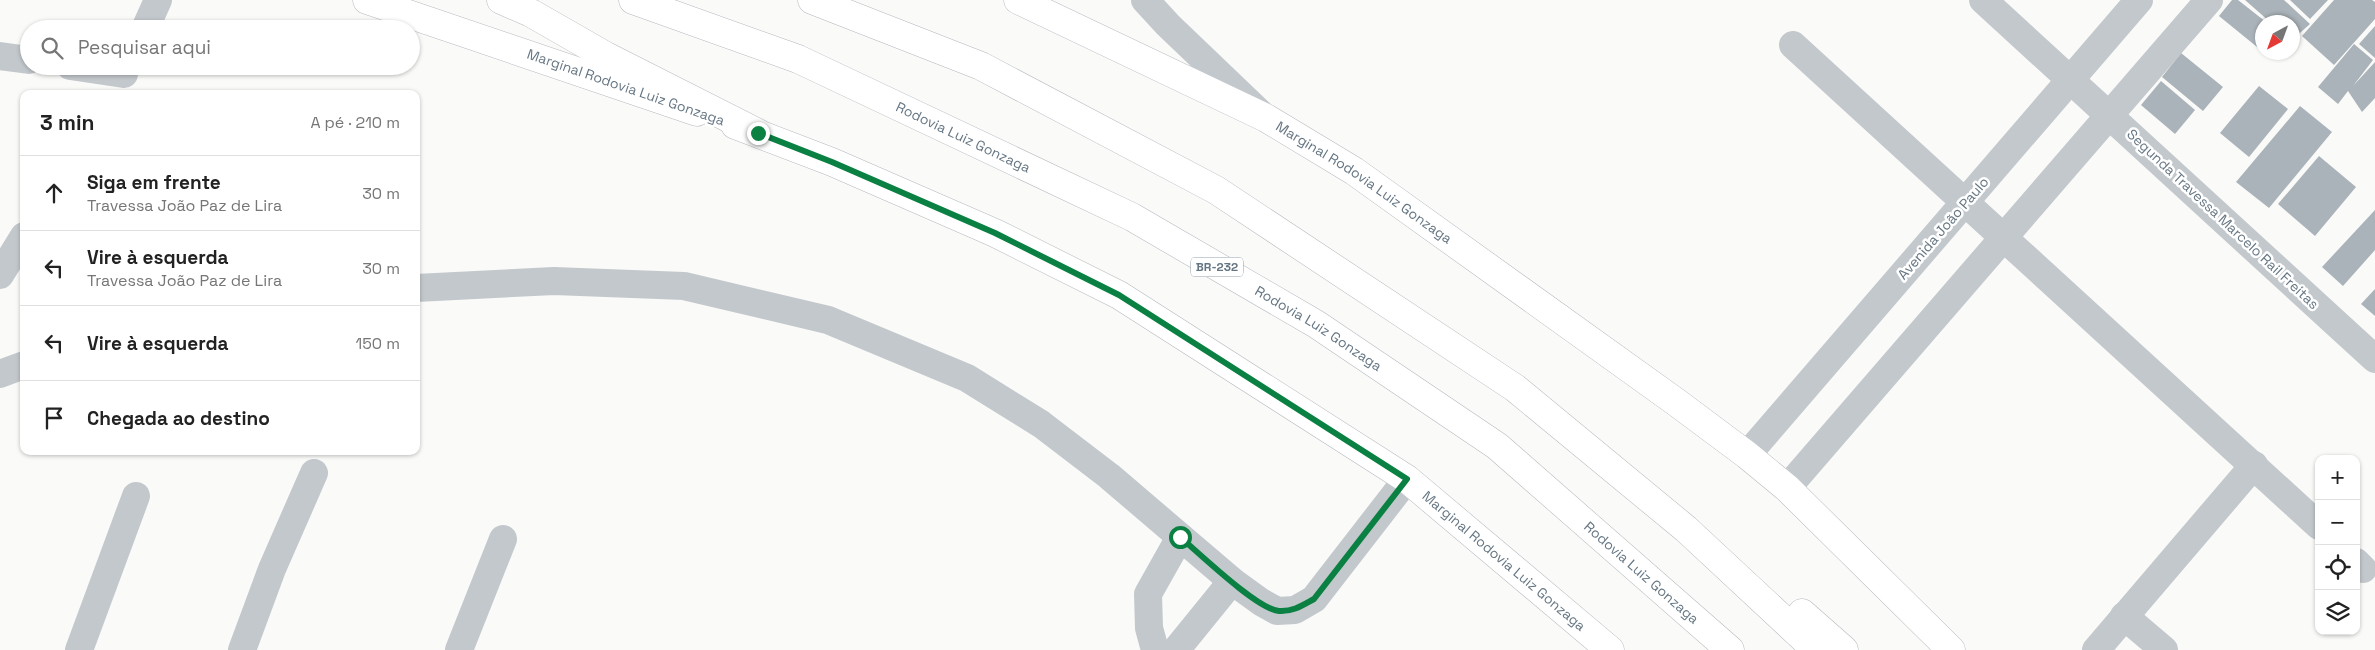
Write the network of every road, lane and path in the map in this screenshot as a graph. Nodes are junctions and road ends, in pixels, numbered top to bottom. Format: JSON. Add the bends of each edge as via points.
{"nodes":[{"id":1,"x":158,"y":0,"type":"edge"},
{"id":2,"x":366,"y":0,"type":"edge"},
{"id":3,"x":501,"y":0,"type":"edge"},
{"id":4,"x":633,"y":0,"type":"edge"},
{"id":5,"x":812,"y":0,"type":"edge"},
{"id":6,"x":1018,"y":0,"type":"edge"},
{"id":7,"x":1146,"y":0,"type":"edge"},
{"id":8,"x":1983,"y":0,"type":"edge"},
{"id":9,"x":2139,"y":0,"type":"edge"},
{"id":10,"x":2209,"y":0,"type":"edge"},
{"id":11,"x":149,"y":20,"type":"edge"},
{"id":12,"x":1793,"y":45,"type":"dead end"},
{"id":13,"x":0,"y":56,"type":"edge"},
{"id":14,"x":20,"y":59,"type":"edge"},
{"id":15,"x":108,"y":75,"type":"edge"},
{"id":16,"x":120,"y":78,"type":"edge"},
{"id":17,"x":2070,"y":82,"type":"junction"},
{"id":18,"x":2110,"y":115,"type":"junction"},
{"id":19,"x":1266,"y":118,"type":"junction"},
{"id":20,"x":758,"y":133,"type":"junction"},
{"id":21,"x":1965,"y":203,"type":"junction"},
{"id":22,"x":2004,"y":238,"type":"junction"},
{"id":23,"x":20,"y":242,"type":"edge"},
{"id":24,"x":0,"y":275,"type":"edge"},
{"id":25,"x":420,"y":288,"type":"edge"},
{"id":26,"x":2375,"y":359,"type":"edge"},
{"id":27,"x":20,"y":366,"type":"edge"},
{"id":28,"x":0,"y":374,"type":"edge"},
{"id":29,"x":1747,"y":456,"type":"junction"},
{"id":30,"x":2254,"y":465,"type":"junction"},
{"id":31,"x":314,"y":473,"type":"dead end"},
{"id":32,"x":1407,"y":479,"type":"junction"},
{"id":33,"x":1787,"y":488,"type":"junction"},
{"id":34,"x":136,"y":496,"type":"dead end"},
{"id":35,"x":2315,"y":522,"type":"edge"},
{"id":36,"x":1686,"y":529,"type":"junction"},
{"id":37,"x":1180,"y":537,"type":"junction"},
{"id":38,"x":503,"y":539,"type":"dead end"},
{"id":39,"x":1232,"y":581,"type":"junction"},
{"id":40,"x":2124,"y":616,"type":"junction"},
{"id":41,"x":79,"y":650,"type":"edge"},
{"id":42,"x":242,"y":650,"type":"edge"},
{"id":43,"x":459,"y":650,"type":"edge"},
{"id":44,"x":1155,"y":650,"type":"edge"},
{"id":45,"x":1176,"y":650,"type":"edge"},
{"id":46,"x":1610,"y":650,"type":"edge"},
{"id":47,"x":1730,"y":650,"type":"edge"},
{"id":48,"x":1816,"y":650,"type":"edge"},
{"id":49,"x":1844,"y":650,"type":"edge"},
{"id":50,"x":1951,"y":650,"type":"edge"},
{"id":51,"x":2096,"y":650,"type":"edge"},
{"id":52,"x":2164,"y":650,"type":"edge"}],
"edges":[{"from":1,"to":11,"type":"street"},
{"from":2,"to":20,"type":"main road","name":"Marginal Rodovia Luiz Gonzaga"},
{"from":3,"to":20,"type":"main road","via":[[531,12],[606,56]]},
{"from":4,"to":47,"type":"main road","name":"Rodovia Luiz Gonzaga","number":"BR-232","via":[[798,59],[1124,213],[1316,324],[1497,446]]},
{"from":5,"to":36,"type":"main road","via":[[980,66],[1216,190],[1515,388]]},
{"from":6,"to":19,"type":"main road","name":"Marginal Rodovia Luiz Gonzaga"},
{"from":7,"to":19,"type":"street"},
{"from":8,"to":17,"type":"street","name":"Segunda Travessa Marcelo Rail Freitas"},
{"from":9,"to":17,"type":"street","name":"Avenida João Paulo"},
{"from":10,"to":18,"type":"street"},
{"from":12,"to":21,"type":"street"},
{"from":13,"to":14,"type":"street"},
{"from":15,"to":16,"type":"street"},
{"from":17,"to":18,"type":"street","name":"Segunda Travessa Marcelo Rail Freitas"},
{"from":17,"to":21,"type":"street","name":"Avenida João Paulo"},
{"from":18,"to":22,"type":"street"},
{"from":18,"to":26,"type":"street","name":"Segunda Travessa Marcelo Rail Freitas"},
{"from":19,"to":29,"type":"main road","name":"Marginal Rodovia Luiz Gonzaga","via":[[1354,171]]},
{"from":20,"to":32,"type":"main road","name":"Marginal Rodovia Luiz Gonzaga","via":[[995,233],[1119,295]]},
{"from":21,"to":22,"type":"street"},
{"from":21,"to":29,"type":"street","name":"Avenida João Paulo"},
{"from":22,"to":30,"type":"street"},
{"from":22,"to":33,"type":"street"},
{"from":23,"to":24,"type":"street"},
{"from":25,"to":37,"type":"street","via":[[554,281],[684,286],[828,320],[967,378],[1041,424],[1109,476]]},
{"from":27,"to":28,"type":"street"},
{"from":29,"to":33,"type":"main road","name":"Marginal Rodovia Luiz Gonzaga"},
{"from":30,"to":35,"type":"street"},
{"from":30,"to":40,"type":"street"},
{"from":31,"to":42,"type":"street"},
{"from":32,"to":39,"type":"street","via":[[1314,599],[1295,610],[1277,611]]},
{"from":32,"to":46,"type":"main road","name":"Marginal Rodovia Luiz Gonzaga"},
{"from":33,"to":50,"type":"main road","name":"Marginal Rodovia Luiz Gonzaga"},
{"from":34,"to":41,"type":"street"},
{"from":36,"to":48,"type":"main road"},
{"from":36,"to":49,"type":"main road","via":[[1780,595]]},
{"from":37,"to":39,"type":"street"},
{"from":37,"to":44,"type":"street","via":[[1148,594],[1149,628]]},
{"from":38,"to":43,"type":"street"},
{"from":39,"to":45,"type":"street"},
{"from":40,"to":51,"type":"street"},
{"from":40,"to":52,"type":"street"}]}
